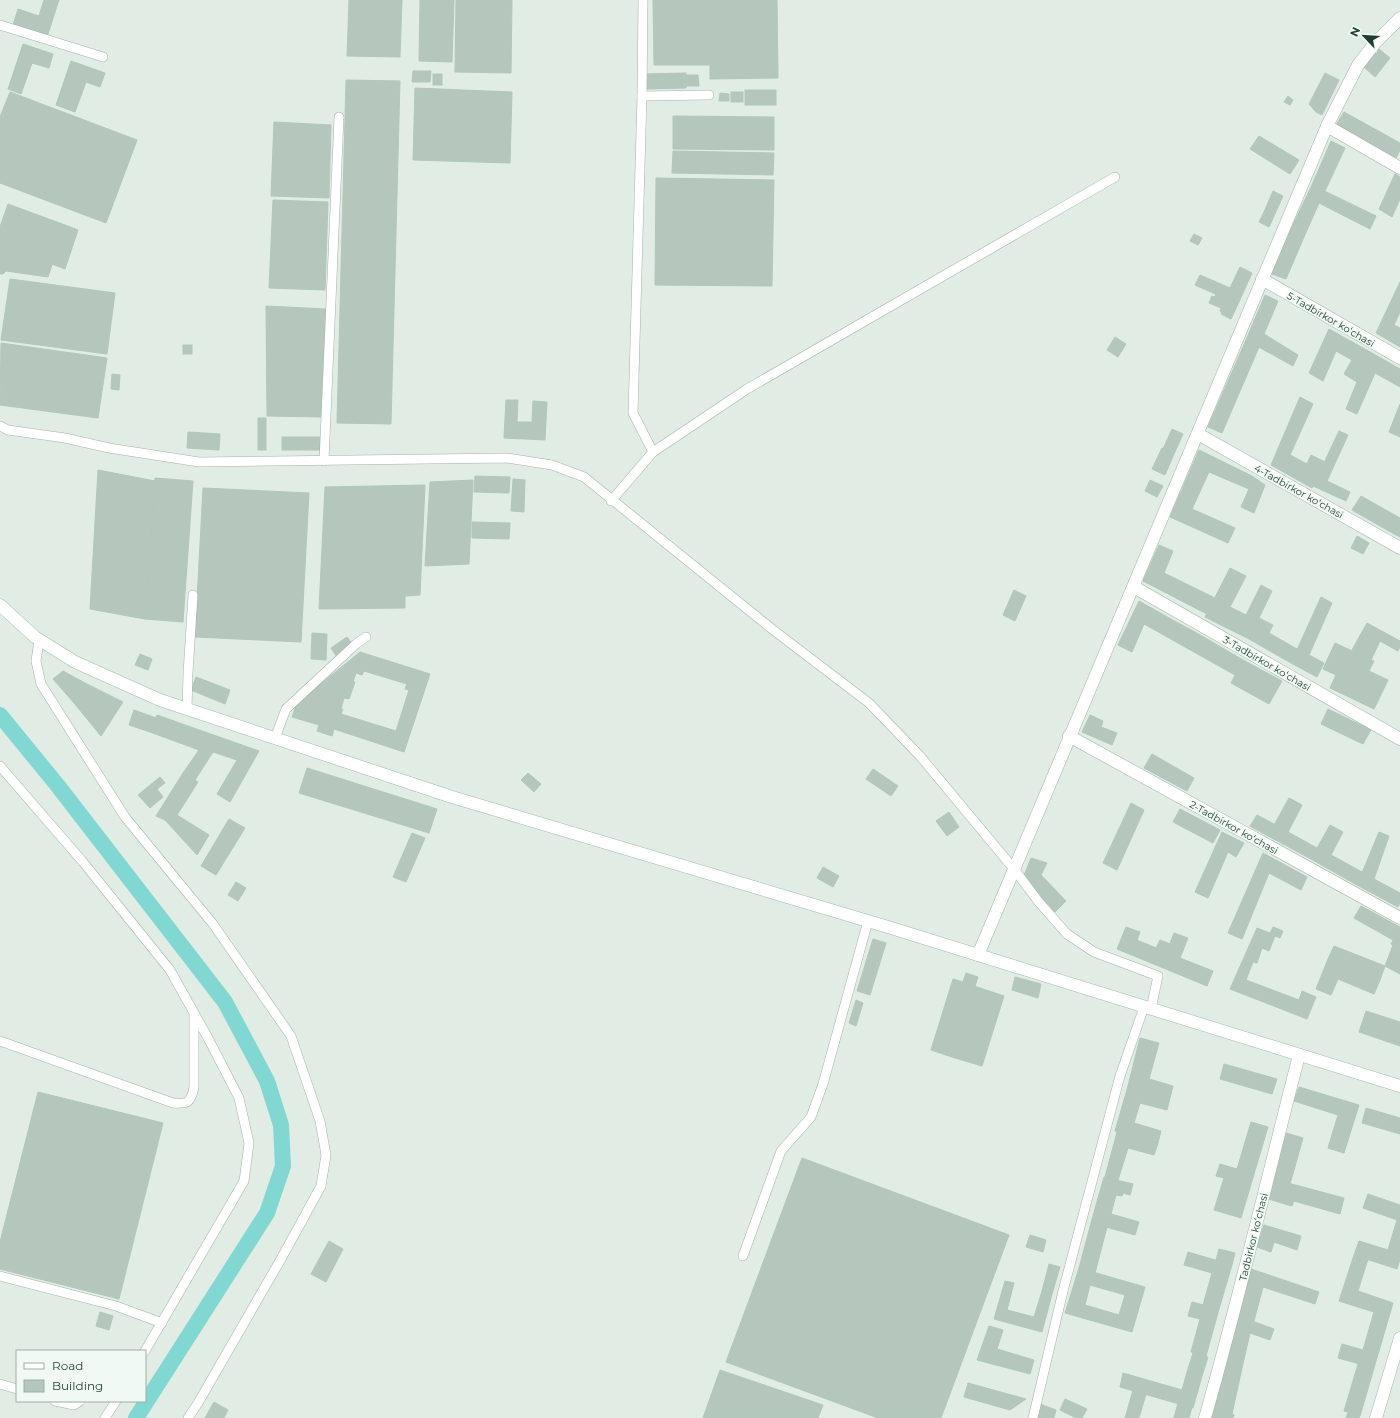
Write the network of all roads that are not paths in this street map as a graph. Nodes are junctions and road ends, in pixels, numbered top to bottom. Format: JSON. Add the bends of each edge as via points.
{"nodes":[{"id":1,"x":643,"y":0,"type":"edge"},
{"id":2,"x":1400,"y":18,"type":"edge"},
{"id":3,"x":0,"y":25,"type":"edge"},
{"id":4,"x":103,"y":57,"type":"dead end"},
{"id":5,"x":709,"y":95,"type":"dead end"},
{"id":6,"x":642,"y":96,"type":"junction"},
{"id":7,"x":339,"y":117,"type":"dead end"},
{"id":8,"x":1326,"y":126,"type":"junction"},
{"id":9,"x":1400,"y":168,"type":"edge"},
{"id":10,"x":1115,"y":177,"type":"dead end"},
{"id":11,"x":1262,"y":279,"type":"junction"},
{"id":12,"x":1400,"y":358,"type":"edge"},
{"id":13,"x":0,"y":426,"type":"edge"},
{"id":14,"x":1198,"y":434,"type":"junction"},
{"id":15,"x":653,"y":452,"type":"junction"},
{"id":16,"x":324,"y":461,"type":"junction"},
{"id":17,"x":611,"y":500,"type":"junction"},
{"id":18,"x":1400,"y":548,"type":"edge"},
{"id":19,"x":1134,"y":587,"type":"junction"},
{"id":20,"x":193,"y":595,"type":"dead end"},
{"id":21,"x":0,"y":606,"type":"edge"},
{"id":22,"x":366,"y":637,"type":"dead end"},
{"id":23,"x":39,"y":640,"type":"junction"},
{"id":24,"x":187,"y":709,"type":"junction"},
{"id":25,"x":1069,"y":736,"type":"junction"},
{"id":26,"x":275,"y":738,"type":"junction"},
{"id":27,"x":1400,"y":739,"type":"edge"},
{"id":28,"x":0,"y":766,"type":"edge"},
{"id":29,"x":1014,"y":869,"type":"junction"},
{"id":30,"x":1400,"y":918,"type":"edge"},
{"id":31,"x":868,"y":921,"type":"junction"},
{"id":32,"x":978,"y":955,"type":"junction"},
{"id":33,"x":1148,"y":1008,"type":"junction"},
{"id":34,"x":194,"y":1014,"type":"junction"},
{"id":35,"x":0,"y":1041,"type":"edge"},
{"id":36,"x":1299,"y":1055,"type":"junction"},
{"id":37,"x":1400,"y":1086,"type":"edge"},
{"id":38,"x":743,"y":1256,"type":"dead end"},
{"id":39,"x":0,"y":1276,"type":"edge"},
{"id":40,"x":162,"y":1323,"type":"junction"},
{"id":41,"x":1400,"y":1338,"type":"edge"},
{"id":42,"x":146,"y":1350,"type":"edge"},
{"id":43,"x":0,"y":1384,"type":"edge"},
{"id":44,"x":16,"y":1389,"type":"edge"},
{"id":45,"x":60,"y":1402,"type":"edge"},
{"id":46,"x":78,"y":1402,"type":"edge"},
{"id":47,"x":115,"y":1402,"type":"edge"},
{"id":48,"x":105,"y":1418,"type":"edge"},
{"id":49,"x":188,"y":1418,"type":"edge"},
{"id":50,"x":1033,"y":1418,"type":"edge"},
{"id":51,"x":1205,"y":1418,"type":"edge"},
{"id":52,"x":1376,"y":1418,"type":"edge"}],
"edges":[{"from":1,"to":6,"type":"lane"},
{"from":2,"to":8,"type":"street","via":[[1358,65]]},
{"from":3,"to":4,"type":"lane"},
{"from":5,"to":6,"type":"lane"},
{"from":6,"to":15,"type":"lane","via":[[632,413]]},
{"from":7,"to":16,"type":"lane"},
{"from":8,"to":9,"type":"street"},
{"from":8,"to":11,"type":"street"},
{"from":10,"to":15,"type":"lane","via":[[747,389]]},
{"from":11,"to":12,"type":"street","name":"5-Tadbirkor koʻchasi"},
{"from":11,"to":14,"type":"street"},
{"from":13,"to":16,"type":"lane","via":[[8,430],[200,462]]},
{"from":14,"to":18,"type":"street","name":"4-Tadbirkor koʻchasi"},
{"from":14,"to":19,"type":"street"},
{"from":15,"to":17,"type":"lane"},
{"from":16,"to":17,"type":"lane","via":[[507,458],[552,465],[584,477]]},
{"from":17,"to":29,"type":"lane","via":[[869,703],[920,756]]},
{"from":19,"to":25,"type":"street"},
{"from":19,"to":27,"type":"street","name":"3-Tadbirkor koʻchasi"},
{"from":20,"to":24,"type":"lane"},
{"from":21,"to":23,"type":"street"},
{"from":22,"to":26,"type":"lane","via":[[286,709]]},
{"from":23,"to":24,"type":"street","via":[[76,662],[160,700]]},
{"from":23,"to":49,"type":"lane","via":[[36,661],[41,684],[125,816],[213,924],[291,1036],[320,1121],[326,1155],[321,1186]]},
{"from":24,"to":26,"type":"street"},
{"from":25,"to":29,"type":"street"},
{"from":25,"to":30,"type":"street","name":"2-Tadbirkor koʻchasi"},
{"from":26,"to":31,"type":"street","via":[[452,797]]},
{"from":28,"to":34,"type":"lane","via":[[83,862],[170,970]]},
{"from":29,"to":32,"type":"street"},
{"from":29,"to":33,"type":"lane","via":[[1068,934],[1094,952],[1158,976]]},
{"from":31,"to":32,"type":"street"},
{"from":31,"to":38,"type":"lane","via":[[811,1117],[781,1151]]},
{"from":32,"to":33,"type":"street"},
{"from":33,"to":36,"type":"street"},
{"from":33,"to":50,"type":"lane","via":[[1120,1076],[1063,1291]]},
{"from":34,"to":35,"type":"lane","via":[[194,1087],[189,1101],[184,1104],[173,1103]]},
{"from":34,"to":40,"type":"lane","via":[[238,1098],[249,1143],[244,1181]]},
{"from":36,"to":37,"type":"street"},
{"from":36,"to":51,"type":"street","name":"Tadbirkor koʻchasi","via":[[1230,1330]]},
{"from":39,"to":40,"type":"lane","via":[[116,1306]]},
{"from":40,"to":42,"type":"lane"},
{"from":41,"to":52,"type":"street"},
{"from":43,"to":44,"type":"lane"},
{"from":45,"to":46,"type":"lane","via":[[74,1405]]},
{"from":47,"to":48,"type":"lane"}]}
